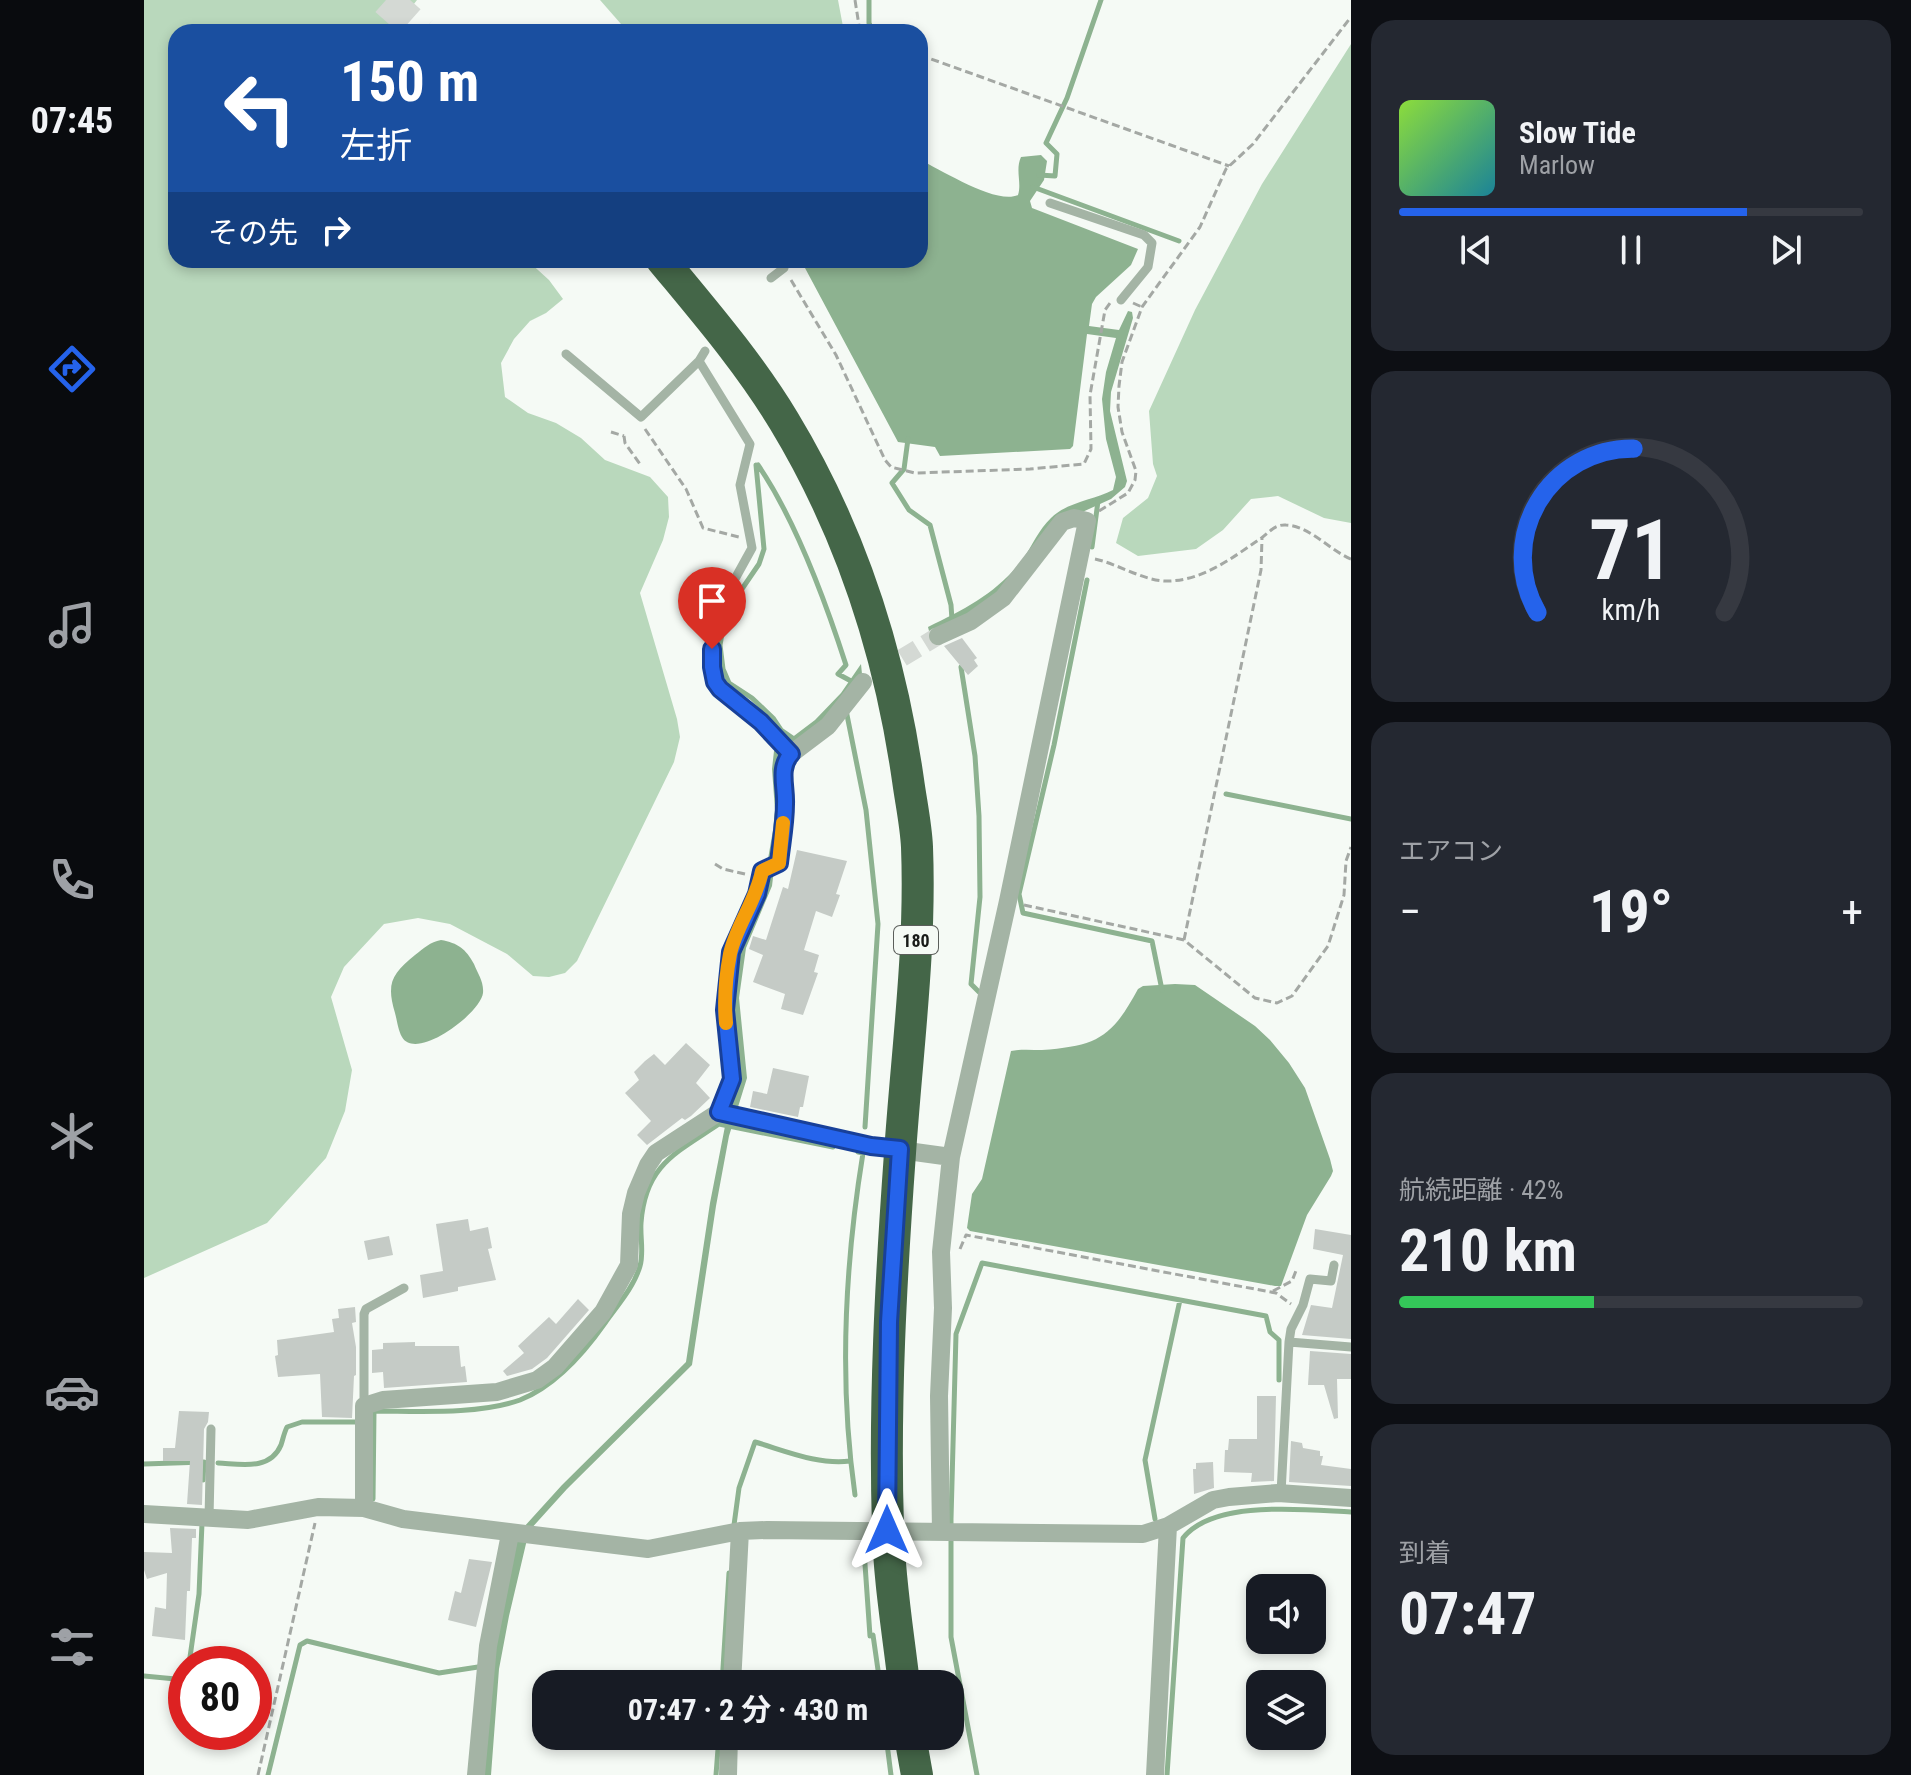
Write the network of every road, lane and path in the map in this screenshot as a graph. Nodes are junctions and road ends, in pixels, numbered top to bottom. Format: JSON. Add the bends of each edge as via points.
{"nodes":[{"id":1,"x":855,"y":0,"type":"edge"},
{"id":2,"x":1351,"y":17,"type":"edge"},
{"id":3,"x":859,"y":24,"type":"edge"},
{"id":4,"x":928,"y":58,"type":"edge"},
{"id":5,"x":1229,"y":166,"type":"junction"},
{"id":6,"x":1050,"y":203,"type":"dead end"},
{"id":7,"x":669,"y":268,"type":"edge"},
{"id":8,"x":784,"y":268,"type":"joint"},
{"id":9,"x":771,"y":278,"type":"dead end"},
{"id":10,"x":1121,"y":300,"type":"junction"},
{"id":11,"x":1142,"y":307,"type":"junction"},
{"id":12,"x":705,"y":351,"type":"dead end"},
{"id":13,"x":566,"y":354,"type":"dead end"},
{"id":14,"x":699,"y":361,"type":"junction"},
{"id":15,"x":641,"y":417,"type":"junction"},
{"id":16,"x":611,"y":432,"type":"dead end"},
{"id":17,"x":640,"y":464,"type":"dead end"},
{"id":18,"x":1087,"y":521,"type":"junction"},
{"id":19,"x":1262,"y":538,"type":"junction"},
{"id":20,"x":750,"y":539,"type":"junction"},
{"id":21,"x":1080,"y":556,"type":"junction"},
{"id":22,"x":1351,"y":559,"type":"edge"},
{"id":23,"x":938,"y":636,"type":"tunnel mouth"},
{"id":24,"x":863,"y":682,"type":"tunnel mouth"},
{"id":25,"x":786,"y":750,"type":"junction"},
{"id":26,"x":1351,"y":847,"type":"edge"},
{"id":27,"x":715,"y":864,"type":"dead end"},
{"id":28,"x":767,"y":870,"type":"junction"},
{"id":29,"x":1008,"y":901,"type":"junction"},
{"id":30,"x":1184,"y":940,"type":"junction"},
{"id":31,"x":719,"y":1112,"type":"junction"},
{"id":32,"x":900,"y":1149,"type":"junction"},
{"id":33,"x":951,"y":1157,"type":"junction"},
{"id":34,"x":958,"y":1257,"type":"dead end"},
{"id":35,"x":1334,"y":1265,"type":"dead end"},
{"id":36,"x":1297,"y":1268,"type":"dead end"},
{"id":37,"x":404,"y":1288,"type":"dead end"},
{"id":38,"x":1269,"y":1292,"type":"junction"},
{"id":39,"x":1300,"y":1311,"type":"junction"},
{"id":40,"x":1289,"y":1342,"type":"junction"},
{"id":41,"x":1351,"y":1347,"type":"edge"},
{"id":42,"x":364,"y":1406,"type":"junction"},
{"id":43,"x":211,"y":1429,"type":"dead end"},
{"id":44,"x":1281,"y":1493,"type":"junction"},
{"id":45,"x":1351,"y":1498,"type":"edge"},
{"id":46,"x":318,"y":1507,"type":"junction"},
{"id":47,"x":364,"y":1508,"type":"junction"},
{"id":48,"x":144,"y":1514,"type":"edge"},
{"id":49,"x":209,"y":1518,"type":"junction"},
{"id":50,"x":1168,"y":1526,"type":"junction"},
{"id":51,"x":887,"y":1530,"type":"junction"},
{"id":52,"x":740,"y":1531,"type":"junction"},
{"id":53,"x":941,"y":1532,"type":"junction"},
{"id":54,"x":510,"y":1534,"type":"junction"},
{"id":55,"x":733,"y":1670,"type":"edge"},
{"id":56,"x":902,"y":1670,"type":"edge"},
{"id":57,"x":729,"y":1750,"type":"edge"},
{"id":58,"x":913,"y":1750,"type":"edge"},
{"id":59,"x":258,"y":1775,"type":"edge"},
{"id":60,"x":476,"y":1775,"type":"edge"},
{"id":61,"x":728,"y":1775,"type":"edge"},
{"id":62,"x":917,"y":1775,"type":"edge"},
{"id":63,"x":1155,"y":1775,"type":"edge"}],
"edges":[{"from":1,"to":3,"type":"path"},
{"from":2,"to":5,"type":"path","via":[[1253,144]]},
{"from":4,"to":5,"type":"path"},
{"from":5,"to":11,"type":"path","via":[[1200,227]]},
{"from":6,"to":10,"type":"lane","via":[[1144,235],[1152,243],[1148,267]]},
{"from":7,"to":32,"type":"highway","number":"180","via":[[725,335],[784,421],[863,589],[891,680],[917,844],[916,966]]},
{"from":8,"to":9,"type":"lane"},
{"from":8,"to":10,"type":"path","via":[[836,355],[885,460],[891,467],[915,473],[1084,464],[1091,449],[1090,395],[1105,310]]},
{"from":10,"to":11,"type":"path"},
{"from":11,"to":18,"type":"path","via":[[1122,362],[1118,407],[1135,480],[1128,493]]},
{"from":12,"to":14,"type":"lane"},
{"from":13,"to":15,"type":"lane"},
{"from":14,"to":15,"type":"lane"},
{"from":14,"to":20,"type":"lane","via":[[750,444],[740,485]]},
{"from":15,"to":20,"type":"path","via":[[686,489],[703,528]]},
{"from":16,"to":17,"type":"path","via":[[624,436]]},
{"from":18,"to":21,"type":"street"},
{"from":18,"to":23,"type":"street","via":[[1062,522],[1003,598]]},
{"from":19,"to":21,"type":"path","via":[[1208,572],[1177,580],[1154,579]]},
{"from":19,"to":22,"type":"path","via":[[1276,526],[1298,528]]},
{"from":19,"to":30,"type":"path","via":[[1261,570]]},
{"from":20,"to":25,"type":"lane","via":[[750,554],[716,618],[712,667],[720,689]]},
{"from":21,"to":29,"type":"street"},
{"from":24,"to":25,"type":"street","via":[[828,726]]},
{"from":25,"to":28,"type":"street","via":[[785,803]]},
{"from":26,"to":30,"type":"path","via":[[1344,895],[1328,946],[1285,1001],[1255,998]]},
{"from":27,"to":28,"type":"path","via":[[723,869]]},
{"from":28,"to":31,"type":"street","via":[[731,952],[725,1010],[732,1079]]},
{"from":29,"to":30,"type":"path"},
{"from":29,"to":33,"type":"street"},
{"from":31,"to":32,"type":"street"},
{"from":31,"to":42,"type":"street","via":[[656,1153],[648,1165],[634,1203],[624,1277],[603,1312],[555,1367],[516,1388]]},
{"from":32,"to":33,"type":"street"},
{"from":32,"to":51,"type":"highway","number":"180","via":[[889,1322]]},
{"from":33,"to":53,"type":"street","via":[[941,1252]]},
{"from":34,"to":38,"type":"path","via":[[966,1235]]},
{"from":35,"to":39,"type":"lane","via":[[1331,1281],[1310,1279]]},
{"from":36,"to":38,"type":"path","via":[[1292,1281]]},
{"from":37,"to":42,"type":"lane","via":[[364,1314]]},
{"from":38,"to":39,"type":"path"},
{"from":39,"to":40,"type":"lane"},
{"from":40,"to":41,"type":"lane"},
{"from":40,"to":44,"type":"lane"},
{"from":42,"to":47,"type":"street"},
{"from":43,"to":49,"type":"lane"},
{"from":44,"to":45,"type":"street"},
{"from":44,"to":50,"type":"street","via":[[1213,1500]]},
{"from":46,"to":47,"type":"street"},
{"from":46,"to":49,"type":"street","via":[[248,1520]]},
{"from":46,"to":59,"type":"path"},
{"from":47,"to":54,"type":"street"},
{"from":48,"to":49,"type":"street"},
{"from":50,"to":53,"type":"street","via":[[1143,1534]]},
{"from":50,"to":63,"type":"street"},
{"from":51,"to":52,"type":"street"},
{"from":51,"to":53,"type":"street"},
{"from":51,"to":56,"type":"highway","number":"180"},
{"from":52,"to":54,"type":"street","via":[[648,1549]]},
{"from":52,"to":55,"type":"street"},
{"from":54,"to":60,"type":"street","via":[[488,1646]]},
{"from":57,"to":61,"type":"street"},
{"from":58,"to":62,"type":"highway"}]}
